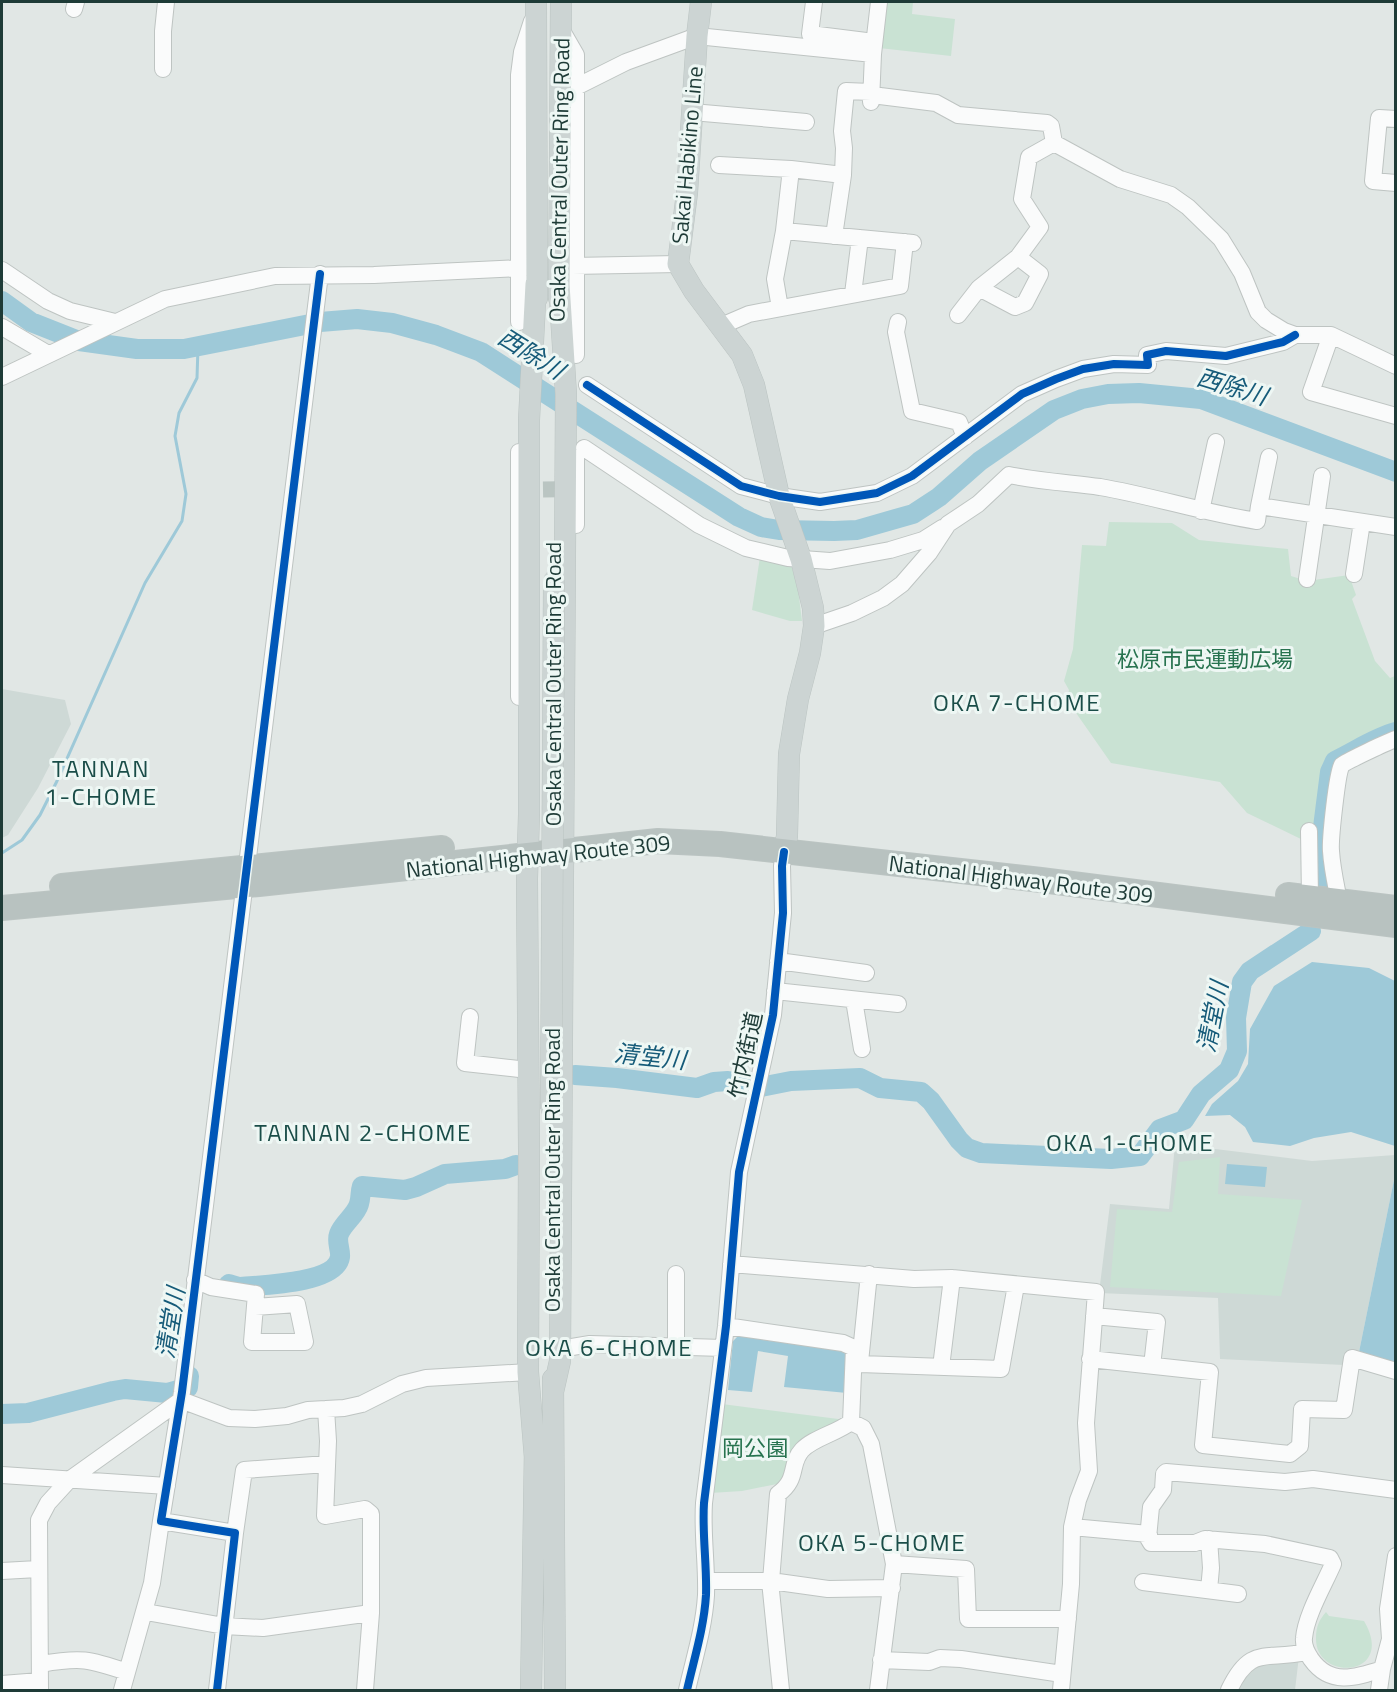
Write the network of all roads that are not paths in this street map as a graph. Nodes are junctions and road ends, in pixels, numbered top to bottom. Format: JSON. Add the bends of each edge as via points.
{"nodes":[{"id":1,"x":166,"y":2,"type":"edge"},
{"id":2,"x":561,"y":2,"type":"edge"},
{"id":3,"x":701,"y":2,"type":"edge"},
{"id":4,"x":814,"y":2,"type":"edge"},
{"id":5,"x":879,"y":2,"type":"edge"},
{"id":6,"x":536,"y":6,"type":"edge"},
{"id":7,"x":561,"y":29,"type":"junction"},
{"id":8,"x":697,"y":36,"type":"junction"},
{"id":9,"x":874,"y":48,"type":"junction"},
{"id":10,"x":163,"y":69,"type":"dead end"},
{"id":11,"x":576,"y":87,"type":"junction"},
{"id":12,"x":871,"y":97,"type":"junction"},
{"id":13,"x":692,"y":112,"type":"junction"},
{"id":14,"x":1395,"y":119,"type":"edge"},
{"id":15,"x":806,"y":122,"type":"dead end"},
{"id":16,"x":1054,"y":143,"type":"junction"},
{"id":17,"x":719,"y":165,"type":"dead end"},
{"id":18,"x":791,"y":169,"type":"junction"},
{"id":19,"x":843,"y":176,"type":"junction"},
{"id":20,"x":1395,"y":183,"type":"edge"},
{"id":21,"x":784,"y":231,"type":"junction"},
{"id":22,"x":834,"y":236,"type":"junction"},
{"id":23,"x":860,"y":238,"type":"junction"},
{"id":24,"x":1018,"y":257,"type":"junction"},
{"id":25,"x":678,"y":264,"type":"junction"},
{"id":26,"x":574,"y":266,"type":"junction"},
{"id":27,"x":2,"y":270,"type":"edge"},
{"id":28,"x":526,"y":273,"type":"junction"},
{"id":29,"x":320,"y":274,"type":"junction"},
{"id":30,"x":979,"y":288,"type":"junction"},
{"id":31,"x":853,"y":294,"type":"junction"},
{"id":32,"x":780,"y":308,"type":"junction"},
{"id":33,"x":958,"y":315,"type":"dead end"},
{"id":34,"x":519,"y":322,"type":"dead end"},
{"id":35,"x":898,"y":322,"type":"dead end"},
{"id":36,"x":111,"y":325,"type":"junction"},
{"id":37,"x":2,"y":327,"type":"edge"},
{"id":38,"x":721,"y":327,"type":"junction"},
{"id":39,"x":1295,"y":334,"type":"junction"},
{"id":40,"x":1331,"y":335,"type":"junction"},
{"id":41,"x":50,"y":353,"type":"junction"},
{"id":42,"x":576,"y":355,"type":"dead end"},
{"id":43,"x":548,"y":365,"type":"junction"},
{"id":44,"x":1395,"y":366,"type":"edge"},
{"id":45,"x":2,"y":377,"type":"edge"},
{"id":46,"x":586,"y":385,"type":"dead end"},
{"id":47,"x":1395,"y":416,"type":"edge"},
{"id":48,"x":547,"y":418,"type":"junction"},
{"id":49,"x":519,"y":426,"type":"dead end"},
{"id":50,"x":965,"y":437,"type":"junction"},
{"id":51,"x":1216,"y":442,"type":"dead end"},
{"id":52,"x":1269,"y":457,"type":"dead end"},
{"id":53,"x":1322,"y":476,"type":"dead end"},
{"id":54,"x":780,"y":499,"type":"junction"},
{"id":55,"x":1259,"y":506,"type":"junction"},
{"id":56,"x":1201,"y":511,"type":"junction"},
{"id":57,"x":1317,"y":515,"type":"junction"},
{"id":58,"x":1362,"y":522,"type":"junction"},
{"id":59,"x":948,"y":524,"type":"junction"},
{"id":60,"x":1394,"y":531,"type":"edge"},
{"id":61,"x":800,"y":557,"type":"junction"},
{"id":62,"x":1354,"y":574,"type":"dead end"},
{"id":63,"x":1307,"y":579,"type":"dead end"},
{"id":64,"x":814,"y":626,"type":"junction"},
{"id":65,"x":1395,"y":739,"type":"edge"},
{"id":66,"x":564,"y":741,"type":"junction"},
{"id":67,"x":529,"y":761,"type":"junction"},
{"id":68,"x":1309,"y":831,"type":"dead end"},
{"id":69,"x":564,"y":843,"type":"junction"},
{"id":70,"x":786,"y":844,"type":"junction"},
{"id":71,"x":528,"y":848,"type":"junction"},
{"id":72,"x":246,"y":876,"type":"junction"},
{"id":73,"x":2,"y":892,"type":"edge"},
{"id":74,"x":1310,"y":898,"type":"junction"},
{"id":75,"x":1339,"y":901,"type":"junction"},
{"id":76,"x":2,"y":908,"type":"edge"},
{"id":77,"x":1395,"y":908,"type":"edge"},
{"id":78,"x":1395,"y":925,"type":"edge"},
{"id":79,"x":778,"y":962,"type":"junction"},
{"id":80,"x":866,"y":973,"type":"dead end"},
{"id":81,"x":775,"y":992,"type":"junction"},
{"id":82,"x":854,"y":1000,"type":"junction"},
{"id":83,"x":898,"y":1004,"type":"dead end"},
{"id":84,"x":470,"y":1017,"type":"dead end"},
{"id":85,"x":862,"y":1049,"type":"dead end"},
{"id":86,"x":528,"y":1070,"type":"junction"},
{"id":87,"x":545,"y":1109,"type":"junction"},
{"id":88,"x":731,"y":1264,"type":"junction"},
{"id":89,"x":676,"y":1274,"type":"dead end"},
{"id":90,"x":868,"y":1274,"type":"junction"},
{"id":91,"x":952,"y":1278,"type":"junction"},
{"id":92,"x":201,"y":1283,"type":"junction"},
{"id":93,"x":1016,"y":1285,"type":"junction"},
{"id":94,"x":255,"y":1307,"type":"dead end"},
{"id":95,"x":1094,"y":1316,"type":"junction"},
{"id":96,"x":726,"y":1326,"type":"junction"},
{"id":97,"x":676,"y":1347,"type":"junction"},
{"id":98,"x":723,"y":1348,"type":"junction"},
{"id":99,"x":560,"y":1349,"type":"junction"},
{"id":100,"x":1090,"y":1359,"type":"junction"},
{"id":101,"x":860,"y":1364,"type":"junction"},
{"id":102,"x":1152,"y":1366,"type":"junction"},
{"id":103,"x":941,"y":1367,"type":"junction"},
{"id":104,"x":1395,"y":1371,"type":"edge"},
{"id":105,"x":528,"y":1372,"type":"junction"},
{"id":106,"x":182,"y":1392,"type":"junction"},
{"id":107,"x":553,"y":1392,"type":"junction"},
{"id":108,"x":853,"y":1392,"type":"junction"},
{"id":109,"x":326,"y":1408,"type":"junction"},
{"id":110,"x":851,"y":1422,"type":"junction"},
{"id":111,"x":535,"y":1459,"type":"junction"},
{"id":112,"x":327,"y":1464,"type":"junction"},
{"id":113,"x":2,"y":1475,"type":"edge"},
{"id":114,"x":69,"y":1480,"type":"junction"},
{"id":115,"x":166,"y":1486,"type":"junction"},
{"id":116,"x":1395,"y":1490,"type":"edge"},
{"id":117,"x":161,"y":1521,"type":"junction"},
{"id":118,"x":1072,"y":1527,"type":"junction"},
{"id":119,"x":235,"y":1533,"type":"junction"},
{"id":120,"x":1149,"y":1534,"type":"junction"},
{"id":121,"x":1209,"y":1539,"type":"junction"},
{"id":122,"x":1395,"y":1556,"type":"edge"},
{"id":123,"x":894,"y":1563,"type":"junction"},
{"id":124,"x":38,"y":1569,"type":"junction"},
{"id":125,"x":2,"y":1571,"type":"edge"},
{"id":126,"x":706,"y":1581,"type":"junction"},
{"id":127,"x":770,"y":1581,"type":"junction"},
{"id":128,"x":1143,"y":1582,"type":"dead end"},
{"id":129,"x":892,"y":1588,"type":"junction"},
{"id":130,"x":1209,"y":1590,"type":"junction"},
{"id":131,"x":1238,"y":1594,"type":"dead end"},
{"id":132,"x":146,"y":1612,"type":"junction"},
{"id":133,"x":371,"y":1613,"type":"junction"},
{"id":134,"x":1068,"y":1619,"type":"junction"},
{"id":135,"x":224,"y":1626,"type":"junction"},
{"id":136,"x":1393,"y":1639,"type":"edge"},
{"id":137,"x":1306,"y":1652,"type":"junction"},
{"id":138,"x":881,"y":1660,"type":"junction"},
{"id":139,"x":41,"y":1664,"type":"junction"},
{"id":140,"x":1382,"y":1669,"type":"junction"},
{"id":141,"x":127,"y":1672,"type":"junction"},
{"id":142,"x":1061,"y":1682,"type":"edge"},
{"id":143,"x":2,"y":1684,"type":"edge"},
{"id":144,"x":40,"y":1686,"type":"edge"},
{"id":145,"x":122,"y":1690,"type":"edge"},
{"id":146,"x":217,"y":1690,"type":"edge"},
{"id":147,"x":365,"y":1690,"type":"edge"},
{"id":148,"x":531,"y":1690,"type":"edge"},
{"id":149,"x":555,"y":1690,"type":"edge"},
{"id":150,"x":687,"y":1690,"type":"edge"},
{"id":151,"x":781,"y":1690,"type":"edge"},
{"id":152,"x":878,"y":1690,"type":"edge"},
{"id":153,"x":1229,"y":1690,"type":"edge"},
{"id":154,"x":1379,"y":1690,"type":"edge"}],
"edges":[{"from":1,"to":10,"type":"street"},
{"from":2,"to":7,"type":"main road","name":"Osaka Central Outer Ring Road"},
{"from":3,"to":8,"type":"main road","name":"Sakai Habikino Line"},
{"from":4,"to":9,"type":"street","via":[[810,34]]},
{"from":5,"to":9,"type":"street"},
{"from":6,"to":28,"type":"main road","name":"Osaka Central Outer Ring Road"},
{"from":7,"to":11,"type":"street","via":[[576,56]]},
{"from":7,"to":43,"type":"main road","name":"Osaka Central Outer Ring Road","via":[[559,284]]},
{"from":8,"to":9,"type":"street"},
{"from":8,"to":11,"type":"street"},
{"from":8,"to":13,"type":"main road","name":"Sakai Habikino Line"},
{"from":9,"to":12,"type":"street"},
{"from":11,"to":26,"type":"street"},
{"from":12,"to":16,"type":"street","via":[[936,103],[958,115],[1047,123]]},
{"from":12,"to":19,"type":"street","via":[[846,91]]},
{"from":13,"to":15,"type":"street"},
{"from":13,"to":25,"type":"main road","name":"Sakai Habikino Line"},
{"from":14,"to":20,"type":"street","via":[[1379,118],[1373,181]]},
{"from":16,"to":24,"type":"street","via":[[1029,157],[1022,199],[1040,227]]},
{"from":16,"to":39,"type":"street","via":[[1120,179],[1171,195],[1188,207],[1221,238],[1242,273],[1258,312],[1284,331]]},
{"from":17,"to":18,"type":"street"},
{"from":18,"to":19,"type":"street"},
{"from":18,"to":21,"type":"street"},
{"from":19,"to":22,"type":"street"},
{"from":21,"to":22,"type":"street"},
{"from":21,"to":32,"type":"street","via":[[775,279]]},
{"from":22,"to":23,"type":"street"},
{"from":23,"to":31,"type":"street"},
{"from":23,"to":31,"type":"street","via":[[909,242],[900,286]]},
{"from":24,"to":30,"type":"street"},
{"from":24,"to":30,"type":"street","via":[[1040,274],[1025,303],[1015,307]]},
{"from":25,"to":26,"type":"street"},
{"from":25,"to":38,"type":"main road","name":"Sakai Habikino Line"},
{"from":26,"to":42,"type":"street"},
{"from":27,"to":36,"type":"street","via":[[59,306]]},
{"from":28,"to":29,"type":"street"},
{"from":28,"to":34,"type":"street"},
{"from":28,"to":43,"type":"main road","name":"Osaka Central Outer Ring Road"},
{"from":29,"to":36,"type":"street","via":[[275,276],[165,299]]},
{"from":29,"to":72,"type":"street"},
{"from":30,"to":33,"type":"street"},
{"from":31,"to":32,"type":"street"},
{"from":32,"to":38,"type":"street","via":[[749,314]]},
{"from":35,"to":50,"type":"street","via":[[896,332],[912,411],[959,422]]},
{"from":36,"to":41,"type":"street"},
{"from":37,"to":41,"type":"street"},
{"from":38,"to":54,"type":"main road","name":"Sakai Habikino Line","via":[[742,355],[754,385]]},
{"from":39,"to":40,"type":"street"},
{"from":39,"to":50,"type":"street","via":[[1283,342],[1226,356],[1166,351],[1147,355],[1148,365],[1114,364],[1083,369],[1022,394]]},
{"from":40,"to":44,"type":"street"},
{"from":40,"to":47,"type":"street","via":[[1311,393]]},
{"from":41,"to":45,"type":"street"},
{"from":43,"to":48,"type":"main road"},
{"from":43,"to":48,"type":"main road"},
{"from":46,"to":54,"type":"street","via":[[741,486]]},
{"from":48,"to":66,"type":"main road"},
{"from":48,"to":67,"type":"main road"},
{"from":48,"to":87,"type":"main road","name":"Osaka Central Outer Ring Road","via":[[541,852]]},
{"from":49,"to":67,"type":"street","via":[[519,739]]},
{"from":50,"to":54,"type":"street","via":[[912,476],[877,493],[820,502]]},
{"from":51,"to":56,"type":"street"},
{"from":52,"to":55,"type":"street"},
{"from":53,"to":57,"type":"street"},
{"from":54,"to":61,"type":"main road","name":"Sakai Habikino Line"},
{"from":55,"to":56,"type":"street","via":[[1257,521]]},
{"from":55,"to":57,"type":"street"},
{"from":56,"to":59,"type":"street","via":[[1101,488],[1009,475],[978,504]]},
{"from":57,"to":58,"type":"street"},
{"from":57,"to":63,"type":"street"},
{"from":58,"to":60,"type":"street"},
{"from":58,"to":62,"type":"street"},
{"from":59,"to":61,"type":"street","via":[[923,540],[890,550],[830,561]]},
{"from":59,"to":64,"type":"street","via":[[930,553],[902,584],[852,613]]},
{"from":61,"to":64,"type":"main road","name":"Sakai Habikino Line"},
{"from":61,"to":66,"type":"street","via":[[746,548],[699,525],[580,452],[574,710]]},
{"from":64,"to":70,"type":"main road","name":"Sakai Habikino Line","via":[[789,754]]},
{"from":65,"to":75,"type":"street","via":[[1346,761],[1338,772],[1330,839]]},
{"from":66,"to":69,"type":"main road"},
{"from":67,"to":71,"type":"main road"},
{"from":68,"to":74,"type":"street"},
{"from":69,"to":70,"type":"highway","name":"National Highway Route 309","via":[[658,840]]},
{"from":69,"to":71,"type":"highway","name":"National Highway Route 309"},
{"from":69,"to":99,"type":"main road"},
{"from":70,"to":74,"type":"highway","name":"National Highway Route 309"},
{"from":70,"to":78,"type":"highway","name":"National Highway Route 309"},
{"from":70,"to":79,"type":"street","name":"竹内街道"},
{"from":71,"to":72,"type":"highway","name":"National Highway Route 309"},
{"from":71,"to":86,"type":"main road"},
{"from":72,"to":73,"type":"highway","name":"National Highway Route 309"},
{"from":72,"to":76,"type":"highway","name":"National Highway Route 309"},
{"from":72,"to":92,"type":"street"},
{"from":74,"to":75,"type":"highway","name":"National Highway Route 309"},
{"from":75,"to":77,"type":"highway","name":"National Highway Route 309"},
{"from":79,"to":80,"type":"street"},
{"from":79,"to":81,"type":"street","name":"竹内街道"},
{"from":81,"to":82,"type":"street"},
{"from":81,"to":88,"type":"street","name":"竹内街道","via":[[766,1053],[739,1172]]},
{"from":82,"to":83,"type":"street"},
{"from":82,"to":85,"type":"street"},
{"from":84,"to":86,"type":"street","via":[[465,1063]]},
{"from":86,"to":105,"type":"main road"},
{"from":87,"to":107,"type":"main road","name":"Osaka Central Outer Ring Road"},
{"from":87,"to":111,"type":"main road","name":"Osaka Central Outer Ring Road"},
{"from":88,"to":90,"type":"street"},
{"from":88,"to":96,"type":"street","name":"竹内街道"},
{"from":89,"to":97,"type":"street"},
{"from":90,"to":91,"type":"street"},
{"from":90,"to":101,"type":"street"},
{"from":91,"to":93,"type":"street"},
{"from":91,"to":103,"type":"street"},
{"from":92,"to":94,"type":"street","via":[[255,1294]]},
{"from":92,"to":106,"type":"street"},
{"from":93,"to":95,"type":"street","via":[[1096,1292]]},
{"from":93,"to":103,"type":"street","via":[[1002,1369]]},
{"from":95,"to":100,"type":"street"},
{"from":95,"to":102,"type":"street","via":[[1157,1322]]},
{"from":96,"to":98,"type":"street"},
{"from":96,"to":108,"type":"street","via":[[843,1343],[854,1348]]},
{"from":97,"to":98,"type":"street"},
{"from":97,"to":99,"type":"street","via":[[590,1344]]},
{"from":98,"to":126,"type":"street","via":[[704,1503]]},
{"from":99,"to":107,"type":"main road"},
{"from":100,"to":102,"type":"street"},
{"from":100,"to":118,"type":"street","via":[[1086,1423],[1089,1472]]},
{"from":101,"to":103,"type":"street"},
{"from":101,"to":108,"type":"street"},
{"from":102,"to":104,"type":"street","via":[[1210,1372],[1203,1445],[1290,1454],[1300,1446],[1302,1408],[1344,1410],[1352,1358]]},
{"from":105,"to":109,"type":"street","via":[[426,1378],[402,1384],[362,1404]]},
{"from":105,"to":111,"type":"main road"},
{"from":106,"to":109,"type":"street","via":[[229,1418],[287,1416]]},
{"from":106,"to":114,"type":"street"},
{"from":106,"to":115,"type":"street"},
{"from":107,"to":149,"type":"main road","name":"Osaka Central Outer Ring Road"},
{"from":108,"to":110,"type":"street"},
{"from":109,"to":112,"type":"street"},
{"from":110,"to":123,"type":"street","via":[[863,1428],[871,1444]]},
{"from":110,"to":127,"type":"street","via":[[804,1448],[788,1487],[778,1494]]},
{"from":111,"to":148,"type":"main road","name":"Osaka Central Outer Ring Road"},
{"from":112,"to":119,"type":"street","via":[[244,1470]]},
{"from":112,"to":133,"type":"street","via":[[325,1516],[365,1509],[371,1514]]},
{"from":113,"to":114,"type":"street"},
{"from":114,"to":115,"type":"street"},
{"from":114,"to":124,"type":"street","via":[[39,1520]]},
{"from":115,"to":117,"type":"street"},
{"from":116,"to":120,"type":"street","via":[[1313,1479],[1285,1482],[1166,1472],[1162,1490],[1151,1507]]},
{"from":117,"to":119,"type":"street"},
{"from":117,"to":132,"type":"street"},
{"from":118,"to":120,"type":"street"},
{"from":118,"to":134,"type":"street"},
{"from":119,"to":135,"type":"street"},
{"from":120,"to":121,"type":"street","via":[[1151,1543],[1195,1543]]},
{"from":121,"to":130,"type":"street"},
{"from":121,"to":137,"type":"street","via":[[1265,1544],[1330,1558],[1333,1564],[1304,1638]]},
{"from":122,"to":136,"type":"street","via":[[1388,1609]]},
{"from":123,"to":129,"type":"street"},
{"from":123,"to":134,"type":"street","via":[[966,1569],[968,1619]]},
{"from":124,"to":125,"type":"street"},
{"from":124,"to":139,"type":"street"},
{"from":126,"to":127,"type":"street"},
{"from":126,"to":150,"type":"street","via":[[703,1625]]},
{"from":127,"to":129,"type":"street","via":[[828,1589]]},
{"from":127,"to":151,"type":"street"},
{"from":128,"to":130,"type":"street"},
{"from":129,"to":138,"type":"street"},
{"from":130,"to":131,"type":"street"},
{"from":132,"to":135,"type":"street"},
{"from":132,"to":141,"type":"street"},
{"from":133,"to":135,"type":"street","via":[[263,1628]]},
{"from":133,"to":147,"type":"street"},
{"from":134,"to":142,"type":"street"},
{"from":135,"to":146,"type":"street"},
{"from":136,"to":140,"type":"street"},
{"from":137,"to":140,"type":"street","via":[[1317,1668],[1332,1676],[1354,1678]]},
{"from":137,"to":153,"type":"street","via":[[1267,1655],[1246,1663]]},
{"from":138,"to":142,"type":"street","via":[[961,1659]]},
{"from":138,"to":152,"type":"street"},
{"from":139,"to":141,"type":"street","via":[[84,1659]]},
{"from":139,"to":144,"type":"street"},
{"from":140,"to":154,"type":"street"},
{"from":141,"to":145,"type":"street"},
{"from":143,"to":144,"type":"street"}]}
